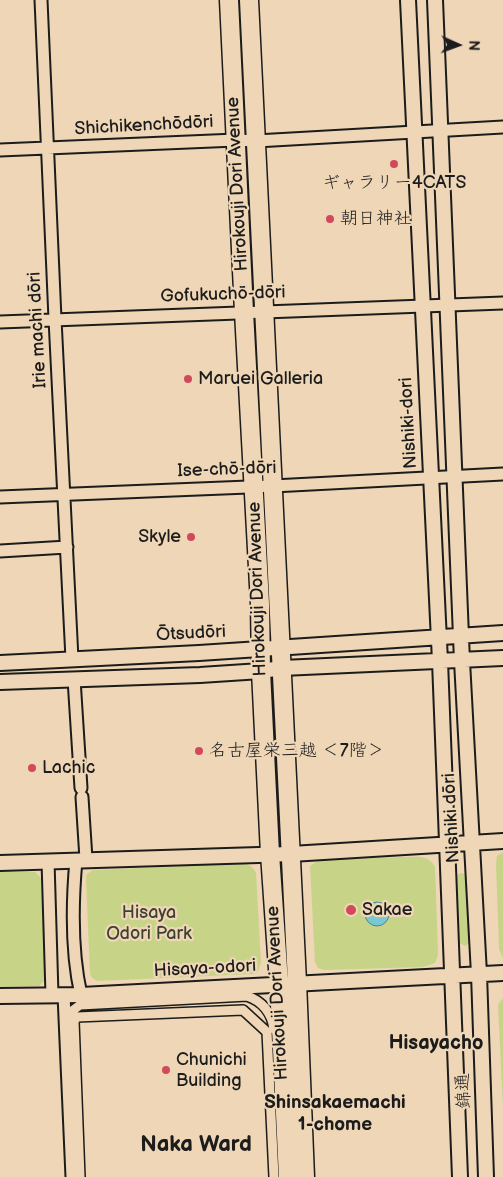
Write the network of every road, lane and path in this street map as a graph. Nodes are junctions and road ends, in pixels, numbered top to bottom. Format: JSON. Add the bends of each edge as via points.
{"nodes":[{"id":1,"x":41,"y":0,"type":"edge"},
{"id":2,"x":229,"y":0,"type":"edge"},
{"id":3,"x":249,"y":0,"type":"edge"},
{"id":4,"x":408,"y":0,"type":"edge"},
{"id":5,"x":435,"y":0,"type":"edge"},
{"id":6,"x":503,"y":128,"type":"edge"},
{"id":7,"x":440,"y":131,"type":"junction"},
{"id":8,"x":416,"y":132,"type":"junction"},
{"id":9,"x":236,"y":140,"type":"junction"},
{"id":10,"x":256,"y":141,"type":"junction"},
{"id":11,"x":47,"y":148,"type":"junction"},
{"id":12,"x":0,"y":150,"type":"edge"},
{"id":13,"x":503,"y":303,"type":"edge"},
{"id":14,"x":448,"y":306,"type":"junction"},
{"id":15,"x":422,"y":307,"type":"junction"},
{"id":16,"x":264,"y":311,"type":"junction"},
{"id":17,"x":244,"y":312,"type":"junction"},
{"id":18,"x":55,"y":319,"type":"junction"},
{"id":19,"x":0,"y":322,"type":"edge"},
{"id":20,"x":503,"y":474,"type":"edge"},
{"id":21,"x":455,"y":476,"type":"junction"},
{"id":22,"x":430,"y":477,"type":"junction"},
{"id":23,"x":273,"y":486,"type":"junction"},
{"id":24,"x":255,"y":487,"type":"junction"},
{"id":25,"x":65,"y":494,"type":"junction"},
{"id":26,"x":0,"y":497,"type":"edge"},
{"id":27,"x":67,"y":547,"type":"junction"},
{"id":28,"x":0,"y":551,"type":"edge"},
{"id":29,"x":503,"y":633,"type":"edge"},
{"id":30,"x":462,"y":635,"type":"junction"},
{"id":31,"x":439,"y":637,"type":"junction"},
{"id":32,"x":261,"y":648,"type":"junction"},
{"id":33,"x":281,"y":648,"type":"junction"},
{"id":34,"x":503,"y":658,"type":"edge"},
{"id":35,"x":72,"y":659,"type":"junction"},
{"id":36,"x":462,"y":660,"type":"junction"},
{"id":37,"x":440,"y":661,"type":"junction"},
{"id":38,"x":0,"y":663,"type":"edge"},
{"id":39,"x":282,"y":668,"type":"junction"},
{"id":40,"x":261,"y":671,"type":"junction"},
{"id":41,"x":74,"y":679,"type":"junction"},
{"id":42,"x":0,"y":682,"type":"edge"},
{"id":43,"x":503,"y":841,"type":"edge"},
{"id":44,"x":472,"y":843,"type":"junction"},
{"id":45,"x":447,"y":844,"type":"junction"},
{"id":46,"x":270,"y":854,"type":"junction"},
{"id":47,"x":291,"y":854,"type":"junction"},
{"id":48,"x":81,"y":860,"type":"junction"},
{"id":49,"x":48,"y":861,"type":"junction"},
{"id":50,"x":0,"y":863,"type":"edge"},
{"id":51,"x":503,"y":973,"type":"edge"},
{"id":52,"x":479,"y":974,"type":"junction"},
{"id":53,"x":453,"y":975,"type":"junction"},
{"id":54,"x":297,"y":982,"type":"junction"},
{"id":55,"x":279,"y":983,"type":"junction"},
{"id":56,"x":81,"y":994,"type":"junction"},
{"id":57,"x":58,"y":995,"type":"junction"},
{"id":58,"x":0,"y":996,"type":"edge"},
{"id":59,"x":72,"y":1177,"type":"edge"},
{"id":60,"x":79,"y":1177,"type":"edge"},
{"id":61,"x":274,"y":1177,"type":"edge"},
{"id":62,"x":281,"y":1177,"type":"edge"},
{"id":63,"x":288,"y":1177,"type":"edge"},
{"id":64,"x":305,"y":1177,"type":"edge"},
{"id":65,"x":460,"y":1177,"type":"edge"},
{"id":66,"x":486,"y":1177,"type":"edge"}],
"edges":[{"from":1,"to":11,"type":"street","name":"Irie machi dōri"},
{"from":2,"to":9,"type":"main road","name":"Hirokouji Dori Avenue"},
{"from":3,"to":10,"type":"main road","name":"Hirokouji Dori Avenue"},
{"from":4,"to":8,"type":"street","name":"Nishiki-dori"},
{"from":5,"to":7,"type":"street"},
{"from":6,"to":7,"type":"street","name":"Shichikenchōdōri"},
{"from":7,"to":8,"type":"street","name":"Shichikenchōdōri"},
{"from":7,"to":14,"type":"street"},
{"from":8,"to":10,"type":"street","name":"Shichikenchōdōri"},
{"from":8,"to":15,"type":"street","name":"Nishiki-dori"},
{"from":9,"to":10,"type":"street","name":"Shichikenchōdōri"},
{"from":9,"to":11,"type":"street","name":"Shichikenchōdōri"},
{"from":9,"to":17,"type":"main road","name":"Hirokouji Dori Avenue"},
{"from":10,"to":16,"type":"main road","name":"Hirokouji Dori Avenue"},
{"from":11,"to":12,"type":"street","name":"Shichikenchōdōri"},
{"from":11,"to":18,"type":"street","name":"Irie machi dōri"},
{"from":13,"to":14,"type":"street","name":"Gofukuchō-dōri"},
{"from":14,"to":15,"type":"street","name":"Gofukuchō-dōri"},
{"from":14,"to":21,"type":"street"},
{"from":15,"to":16,"type":"street","name":"Gofukuchō-dōri"},
{"from":15,"to":22,"type":"street","name":"Nishiki-dori"},
{"from":16,"to":17,"type":"street","name":"Gofukuchō-dōri"},
{"from":16,"to":23,"type":"main road","name":"Hirokouji Dori Avenue"},
{"from":17,"to":18,"type":"street","name":"Gofukuchō-dōri"},
{"from":17,"to":24,"type":"main road","name":"Hirokouji Dori Avenue"},
{"from":18,"to":19,"type":"street","name":"Gofukuchō-dōri"},
{"from":18,"to":25,"type":"street","name":"Irie machi dōri"},
{"from":20,"to":21,"type":"street","name":"Ise-chō-dōri"},
{"from":21,"to":22,"type":"street","name":"Ise-chō-dōri"},
{"from":21,"to":30,"type":"street"},
{"from":22,"to":23,"type":"street","name":"Ise-chō-dōri"},
{"from":22,"to":31,"type":"street","name":"Nishiki-dori"},
{"from":23,"to":24,"type":"street","name":"Ise-chō-dōri"},
{"from":23,"to":33,"type":"main road","name":"Hirokouji Dori Avenue"},
{"from":24,"to":25,"type":"street","name":"Ise-chō-dōri"},
{"from":24,"to":32,"type":"main road","name":"Hirokouji Dori Avenue"},
{"from":25,"to":26,"type":"street","name":"Ise-chō-dōri"},
{"from":25,"to":27,"type":"street","name":"Irie machi dōri"},
{"from":27,"to":28,"type":"street"},
{"from":27,"to":35,"type":"street","name":"Irie machi dōri"},
{"from":29,"to":30,"type":"street","name":"Ōtsudōri"},
{"from":30,"to":31,"type":"street","name":"Ōtsudōri"},
{"from":30,"to":36,"type":"street"},
{"from":31,"to":33,"type":"street","name":"Ōtsudōri"},
{"from":31,"to":37,"type":"street","name":"Nishiki-dori"},
{"from":32,"to":33,"type":"street","name":"Ōtsudōri"},
{"from":32,"to":35,"type":"street","name":"Ōtsudōri"},
{"from":32,"to":40,"type":"main road","name":"Hirokouji Dori Avenue"},
{"from":33,"to":39,"type":"main road","name":"Hirokouji Dori Avenue"},
{"from":34,"to":36,"type":"street"},
{"from":35,"to":38,"type":"street","name":"Ōtsudōri"},
{"from":36,"to":37,"type":"street"},
{"from":36,"to":44,"type":"street","name":"Nishiki dōri"},
{"from":37,"to":39,"type":"street"},
{"from":37,"to":45,"type":"street","name":"Nishiki-dori"},
{"from":39,"to":40,"type":"street"},
{"from":39,"to":47,"type":"main road","name":"Hirokouji Dori Avenue"},
{"from":40,"to":41,"type":"street"},
{"from":40,"to":46,"type":"main road","name":"Hirokouji Dori Avenue"},
{"from":41,"to":42,"type":"street"},
{"from":41,"to":48,"type":"street","via":[[81,793]]},
{"from":43,"to":44,"type":"street"},
{"from":44,"to":45,"type":"street"},
{"from":44,"to":52,"type":"street","name":"Nishiki dōri"},
{"from":45,"to":47,"type":"street"},
{"from":45,"to":53,"type":"street","name":"Nishiki dōri"},
{"from":46,"to":47,"type":"street"},
{"from":46,"to":48,"type":"street"},
{"from":46,"to":55,"type":"main road","name":"Hirokouji Dori Avenue"},
{"from":47,"to":54,"type":"main road","name":"Hirokouji Dori Avenue"},
{"from":48,"to":49,"type":"street"},
{"from":48,"to":56,"type":"street","via":[[73,898],[75,970]]},
{"from":49,"to":50,"type":"street"},
{"from":49,"to":57,"type":"street"},
{"from":51,"to":52,"type":"street","name":"Hisaya-odori"},
{"from":52,"to":53,"type":"street","name":"Hisaya-odori"},
{"from":52,"to":66,"type":"street","name":"錦通"},
{"from":53,"to":54,"type":"street","name":"Hisaya-odori"},
{"from":53,"to":65,"type":"street","name":"錦通"},
{"from":54,"to":55,"type":"street","name":"Hisaya-odori"},
{"from":54,"to":64,"type":"main road","name":"Hirokouji Dori Avenue"},
{"from":55,"to":56,"type":"street","name":"Hisaya-odori"},
{"from":55,"to":63,"type":"main road","name":"Hirokouji Dori Avenue"},
{"from":56,"to":57,"type":"street","name":"Hisaya-odori"},
{"from":57,"to":58,"type":"street","name":"Hisaya-odori"},
{"from":57,"to":59,"type":"street"},
{"from":60,"to":61,"type":"street","via":[[74,1021],[77,1017],[243,1010],[267,1032]]},
{"from":60,"to":62,"type":"street","via":[[71,1020],[74,1009],[80,1005],[247,996],[268,1011],[273,1023]]}]}
